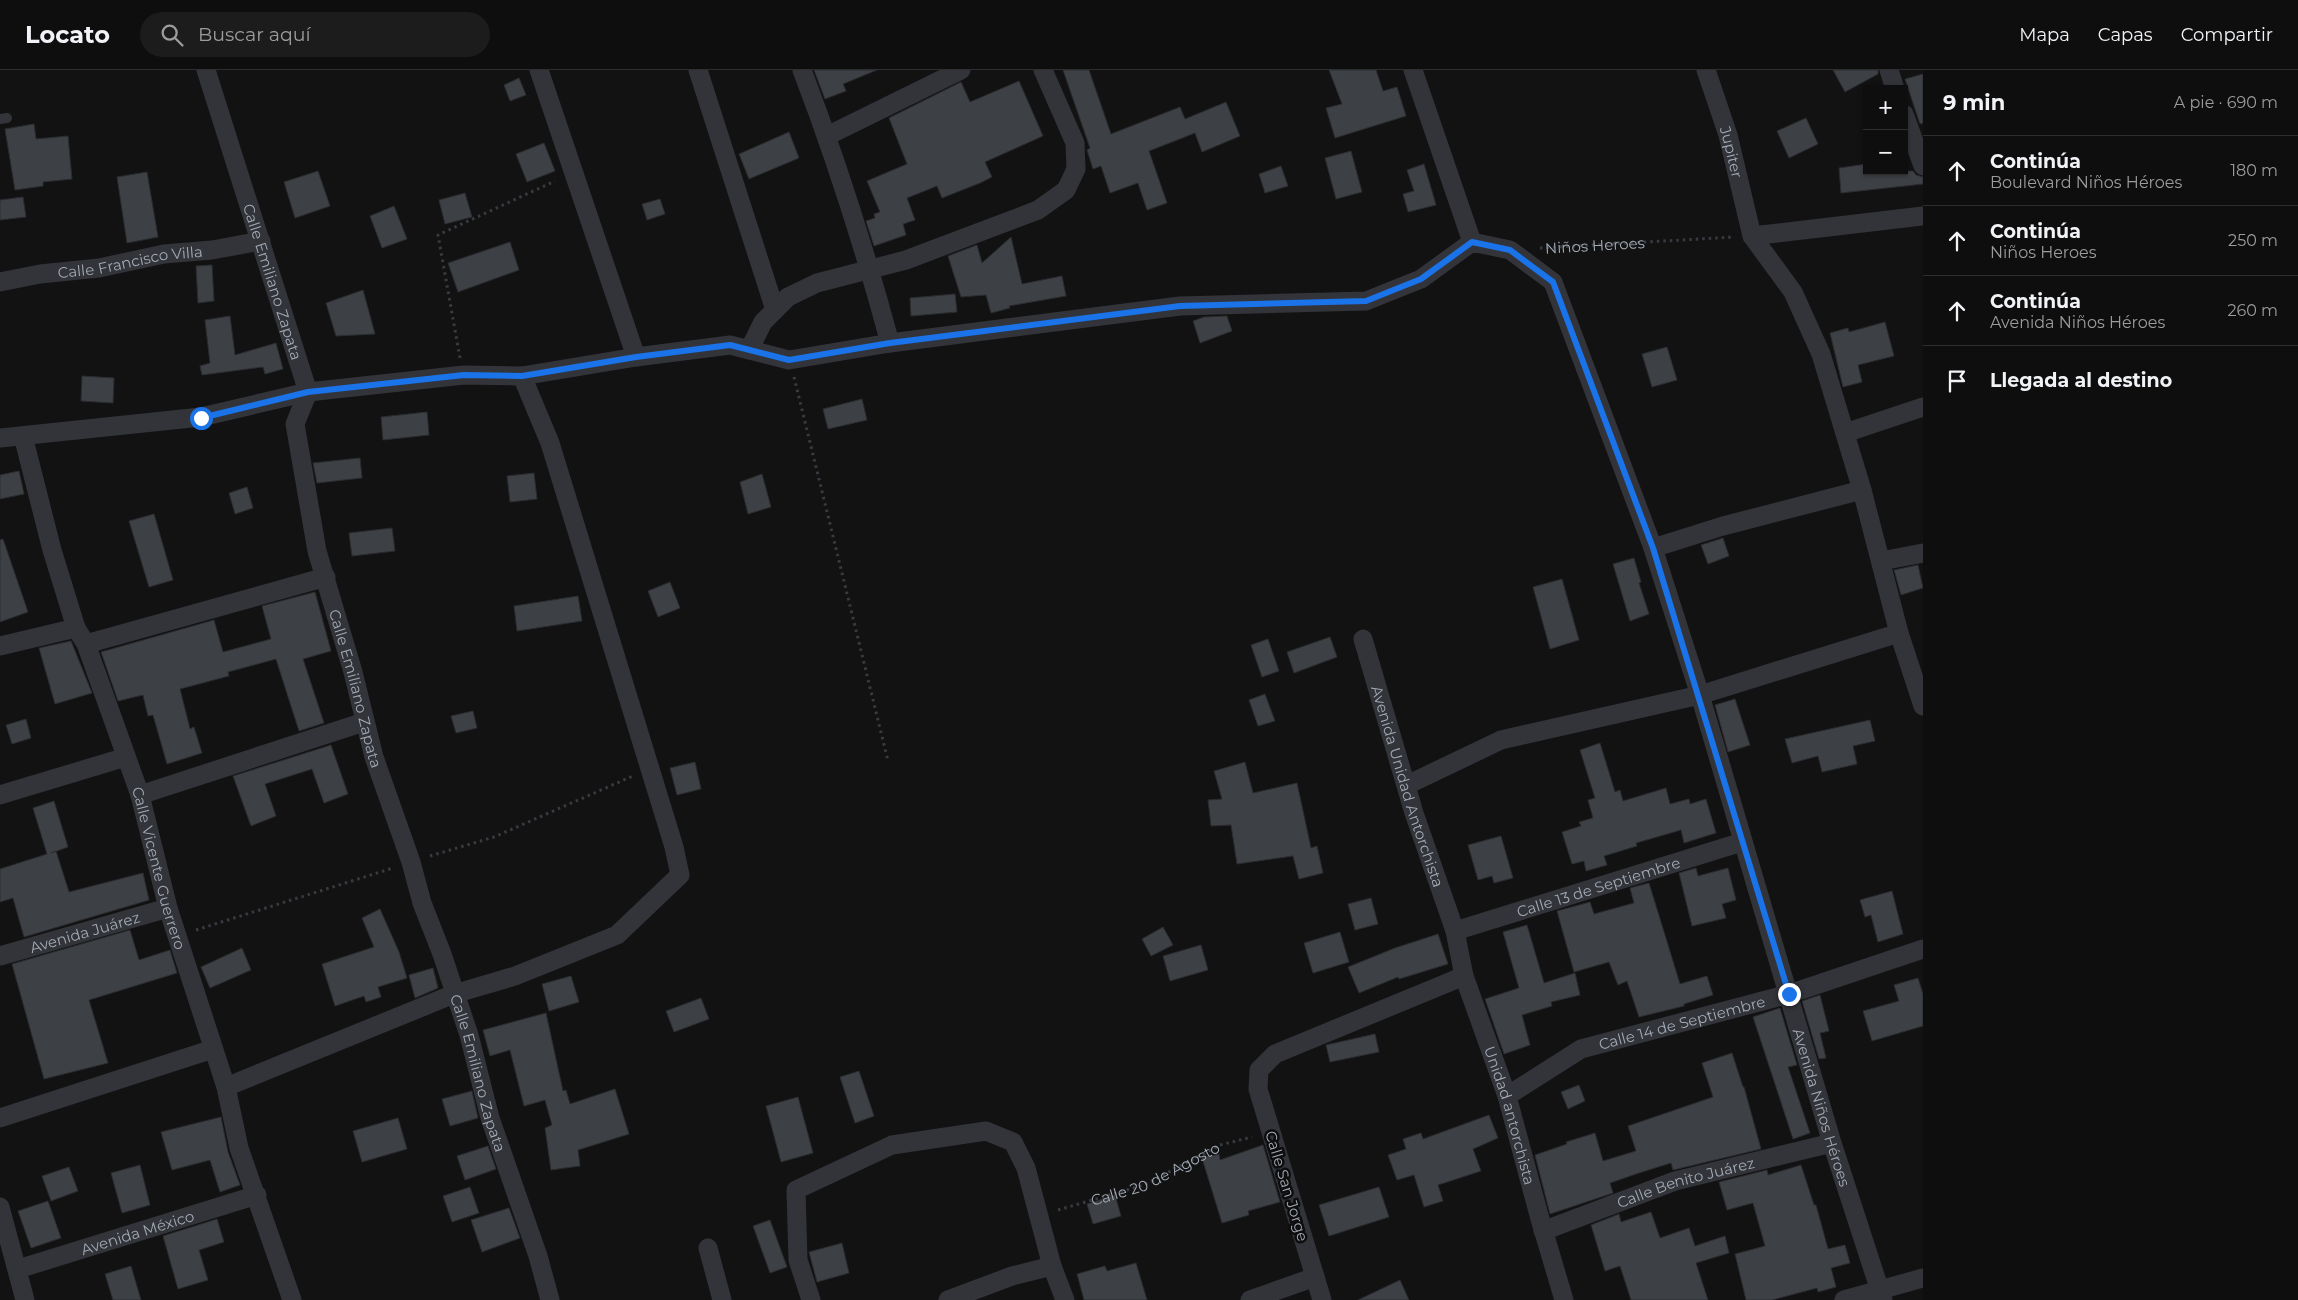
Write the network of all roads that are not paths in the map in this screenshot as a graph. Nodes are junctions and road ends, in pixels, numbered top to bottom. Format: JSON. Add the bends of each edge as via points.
{"nodes":[{"id":1,"x":206,"y":70,"type":"edge"},
{"id":2,"x":539,"y":70,"type":"edge"},
{"id":3,"x":698,"y":70,"type":"edge"},
{"id":4,"x":802,"y":70,"type":"edge"},
{"id":5,"x":961,"y":70,"type":"edge"},
{"id":6,"x":1043,"y":70,"type":"edge"},
{"id":7,"x":1413,"y":70,"type":"edge"},
{"id":8,"x":1706,"y":70,"type":"edge"},
{"id":9,"x":1889,"y":70,"type":"edge"},
{"id":10,"x":1894,"y":85,"type":"edge"},
{"id":11,"x":1908,"y":125,"type":"edge"},
{"id":12,"x":827,"y":136,"type":"junction"},
{"id":13,"x":1923,"y":166,"type":"edge"},
{"id":14,"x":1923,"y":216,"type":"edge"},
{"id":15,"x":1752,"y":236,"type":"junction"},
{"id":16,"x":261,"y":241,"type":"junction"},
{"id":17,"x":1472,"y":242,"type":"junction"},
{"id":18,"x":870,"y":270,"type":"junction"},
{"id":19,"x":0,"y":282,"type":"edge"},
{"id":20,"x":774,"y":310,"type":"junction"},
{"id":21,"x":890,"y":343,"type":"junction"},
{"id":22,"x":749,"y":350,"type":"junction"},
{"id":23,"x":636,"y":357,"type":"junction"},
{"id":24,"x":522,"y":376,"type":"junction"},
{"id":25,"x":308,"y":392,"type":"junction"},
{"id":26,"x":1923,"y":407,"type":"edge"},
{"id":27,"x":1845,"y":433,"type":"junction"},
{"id":28,"x":23,"y":436,"type":"junction"},
{"id":29,"x":0,"y":438,"type":"edge"},
{"id":30,"x":1862,"y":490,"type":"junction"},
{"id":31,"x":1653,"y":548,"type":"junction"},
{"id":32,"x":1923,"y":553,"type":"edge"},
{"id":33,"x":1881,"y":561,"type":"junction"},
{"id":34,"x":326,"y":577,"type":"junction"},
{"id":35,"x":76,"y":628,"type":"junction"},
{"id":36,"x":1899,"y":633,"type":"junction"},
{"id":37,"x":1363,"y":639,"type":"dead end"},
{"id":38,"x":86,"y":644,"type":"junction"},
{"id":39,"x":0,"y":646,"type":"edge"},
{"id":40,"x":1700,"y":695,"type":"junction"},
{"id":41,"x":1923,"y":706,"type":"edge"},
{"id":42,"x":364,"y":722,"type":"junction"},
{"id":43,"x":126,"y":758,"type":"junction"},
{"id":44,"x":1407,"y":785,"type":"junction"},
{"id":45,"x":140,"y":794,"type":"junction"},
{"id":46,"x":0,"y":795,"type":"edge"},
{"id":47,"x":1742,"y":842,"type":"junction"},
{"id":48,"x":168,"y":908,"type":"junction"},
{"id":49,"x":1455,"y":931,"type":"junction"},
{"id":50,"x":1923,"y":949,"type":"edge"},
{"id":51,"x":0,"y":956,"type":"edge"},
{"id":52,"x":1464,"y":976,"type":"junction"},
{"id":53,"x":454,"y":994,"type":"junction"},
{"id":54,"x":1789,"y":994,"type":"junction"},
{"id":55,"x":213,"y":1050,"type":"junction"},
{"id":56,"x":226,"y":1087,"type":"junction"},
{"id":57,"x":1507,"y":1096,"type":"junction"},
{"id":58,"x":0,"y":1118,"type":"edge"},
{"id":59,"x":1832,"y":1143,"type":"junction"},
{"id":60,"x":257,"y":1195,"type":"junction"},
{"id":61,"x":0,"y":1207,"type":"edge"},
{"id":62,"x":1543,"y":1231,"type":"junction"},
{"id":63,"x":708,"y":1248,"type":"dead end"},
{"id":64,"x":1052,"y":1266,"type":"junction"},
{"id":65,"x":18,"y":1269,"type":"junction"},
{"id":66,"x":1315,"y":1278,"type":"junction"},
{"id":67,"x":1923,"y":1278,"type":"edge"},
{"id":68,"x":1881,"y":1294,"type":"edge"},
{"id":69,"x":25,"y":1300,"type":"edge"},
{"id":70,"x":292,"y":1300,"type":"edge"},
{"id":71,"x":550,"y":1300,"type":"edge"},
{"id":72,"x":722,"y":1300,"type":"edge"},
{"id":73,"x":811,"y":1300,"type":"edge"},
{"id":74,"x":948,"y":1300,"type":"edge"},
{"id":75,"x":1065,"y":1300,"type":"edge"},
{"id":76,"x":1250,"y":1300,"type":"edge"},
{"id":77,"x":1322,"y":1300,"type":"edge"},
{"id":78,"x":1564,"y":1300,"type":"edge"},
{"id":79,"x":1844,"y":1300,"type":"edge"}],
"edges":[{"from":1,"to":16,"type":"street","name":"Calle Emiliano Zapata"},
{"from":2,"to":23,"type":"street"},
{"from":3,"to":20,"type":"street"},
{"from":4,"to":12,"type":"street"},
{"from":5,"to":12,"type":"street"},
{"from":6,"to":18,"type":"street","via":[[1075,143],[1076,169],[1066,190],[1038,210],[906,260]]},
{"from":7,"to":17,"type":"street"},
{"from":8,"to":15,"type":"street","name":"Jupiter","via":[[1728,135]]},
{"from":9,"to":10,"type":"street"},
{"from":11,"to":13,"type":"street"},
{"from":12,"to":18,"type":"street"},
{"from":14,"to":15,"type":"street"},
{"from":15,"to":27,"type":"street","via":[[1793,292],[1821,354]]},
{"from":16,"to":19,"type":"street","name":"Calle Francisco Villa"},
{"from":16,"to":25,"type":"street","name":"Calle Emiliano Zapata"},
{"from":17,"to":21,"type":"street","via":[[1421,279],[1366,301],[1180,306]]},
{"from":17,"to":31,"type":"street","name":"Avenida Niños Héroes","via":[[1510,250],[1553,282]]},
{"from":18,"to":20,"type":"street","via":[[817,284],[788,297]]},
{"from":18,"to":21,"type":"street"},
{"from":20,"to":22,"type":"street","via":[[763,322]]},
{"from":21,"to":22,"type":"street","via":[[789,360]]},
{"from":22,"to":23,"type":"street","via":[[730,345]]},
{"from":23,"to":24,"type":"street"},
{"from":24,"to":25,"type":"street","via":[[464,375]]},
{"from":24,"to":53,"type":"street","via":[[550,443],[680,875],[616,935],[515,976]]},
{"from":25,"to":28,"type":"street","via":[[201,418]]},
{"from":25,"to":34,"type":"street","name":"Calle Emiliano Zapata","via":[[295,424]]},
{"from":26,"to":27,"type":"street"},
{"from":27,"to":30,"type":"street"},
{"from":28,"to":29,"type":"street"},
{"from":28,"to":35,"type":"street","name":"Calle Vicente Guerrero"},
{"from":30,"to":31,"type":"street"},
{"from":30,"to":33,"type":"street"},
{"from":31,"to":40,"type":"street","name":"Avenida Niños Héroes"},
{"from":32,"to":33,"type":"street"},
{"from":33,"to":36,"type":"street"},
{"from":34,"to":38,"type":"street"},
{"from":34,"to":42,"type":"street","name":"Calle Emiliano Zapata"},
{"from":35,"to":38,"type":"street","name":"Calle Vicente Guerrero"},
{"from":35,"to":39,"type":"street"},
{"from":36,"to":40,"type":"street"},
{"from":36,"to":41,"type":"street"},
{"from":37,"to":44,"type":"street","name":"Avenida Unidad Antorchista"},
{"from":38,"to":43,"type":"street","name":"Calle Vicente Guerrero"},
{"from":40,"to":44,"type":"street","via":[[1500,740]]},
{"from":40,"to":47,"type":"street","name":"Avenida Niños Héroes"},
{"from":42,"to":45,"type":"street"},
{"from":42,"to":53,"type":"street","name":"Calle Emiliano Zapata"},
{"from":43,"to":45,"type":"street","name":"Calle Vicente Guerrero"},
{"from":43,"to":46,"type":"street"},
{"from":44,"to":49,"type":"street","name":"Avenida Unidad Antorchista"},
{"from":45,"to":48,"type":"street","name":"Calle Vicente Guerrero"},
{"from":47,"to":49,"type":"street","name":"Calle 13 de Septiembre"},
{"from":47,"to":54,"type":"street","name":"Avenida Niños Héroes"},
{"from":48,"to":51,"type":"street","name":"Avenida Juárez"},
{"from":48,"to":55,"type":"street","name":"Calle Vicente Guerrero"},
{"from":49,"to":52,"type":"street","name":"Unidad antorchista"},
{"from":50,"to":54,"type":"street","name":"Calle 14 de Septiembre"},
{"from":52,"to":57,"type":"street","name":"Unidad antorchista"},
{"from":52,"to":66,"type":"street","name":"Calle San Jorge","via":[[1275,1054],[1259,1070],[1258,1089]]},
{"from":53,"to":56,"type":"street"},
{"from":53,"to":71,"type":"street","name":"Calle Emiliano Zapata","via":[[469,1035],[490,1118]]},
{"from":54,"to":57,"type":"street","name":"Calle 14 de Septiembre","via":[[1581,1049]]},
{"from":54,"to":59,"type":"street","name":"Avenida Niños Héroes"},
{"from":55,"to":56,"type":"street","name":"Calle Vicente Guerrero"},
{"from":55,"to":58,"type":"street"},
{"from":56,"to":60,"type":"street","name":"Calle Vicente Guerrero","via":[[239,1148]]},
{"from":57,"to":62,"type":"street","name":"Unidad antorchista"},
{"from":59,"to":62,"type":"street","name":"Calle Benito Juárez","via":[[1675,1181]]},
{"from":59,"to":68,"type":"street","name":"Avenida Niños Héroes"},
{"from":60,"to":65,"type":"street","name":"Avenida México"},
{"from":60,"to":70,"type":"street","name":"Calle Vicente Guerrero"},
{"from":61,"to":65,"type":"street"},
{"from":62,"to":78,"type":"street","name":"Unidad antorchista"},
{"from":63,"to":72,"type":"street"},
{"from":64,"to":73,"type":"street","via":[[1026,1168],[1013,1142],[986,1131],[892,1145],[796,1190],[798,1260]]},
{"from":64,"to":74,"type":"street","via":[[1012,1276]]},
{"from":64,"to":75,"type":"street"},
{"from":65,"to":69,"type":"street"},
{"from":66,"to":76,"type":"street"},
{"from":66,"to":77,"type":"street","name":"Calle San Jorge"},
{"from":67,"to":68,"type":"street"},
{"from":68,"to":79,"type":"street"}]}
